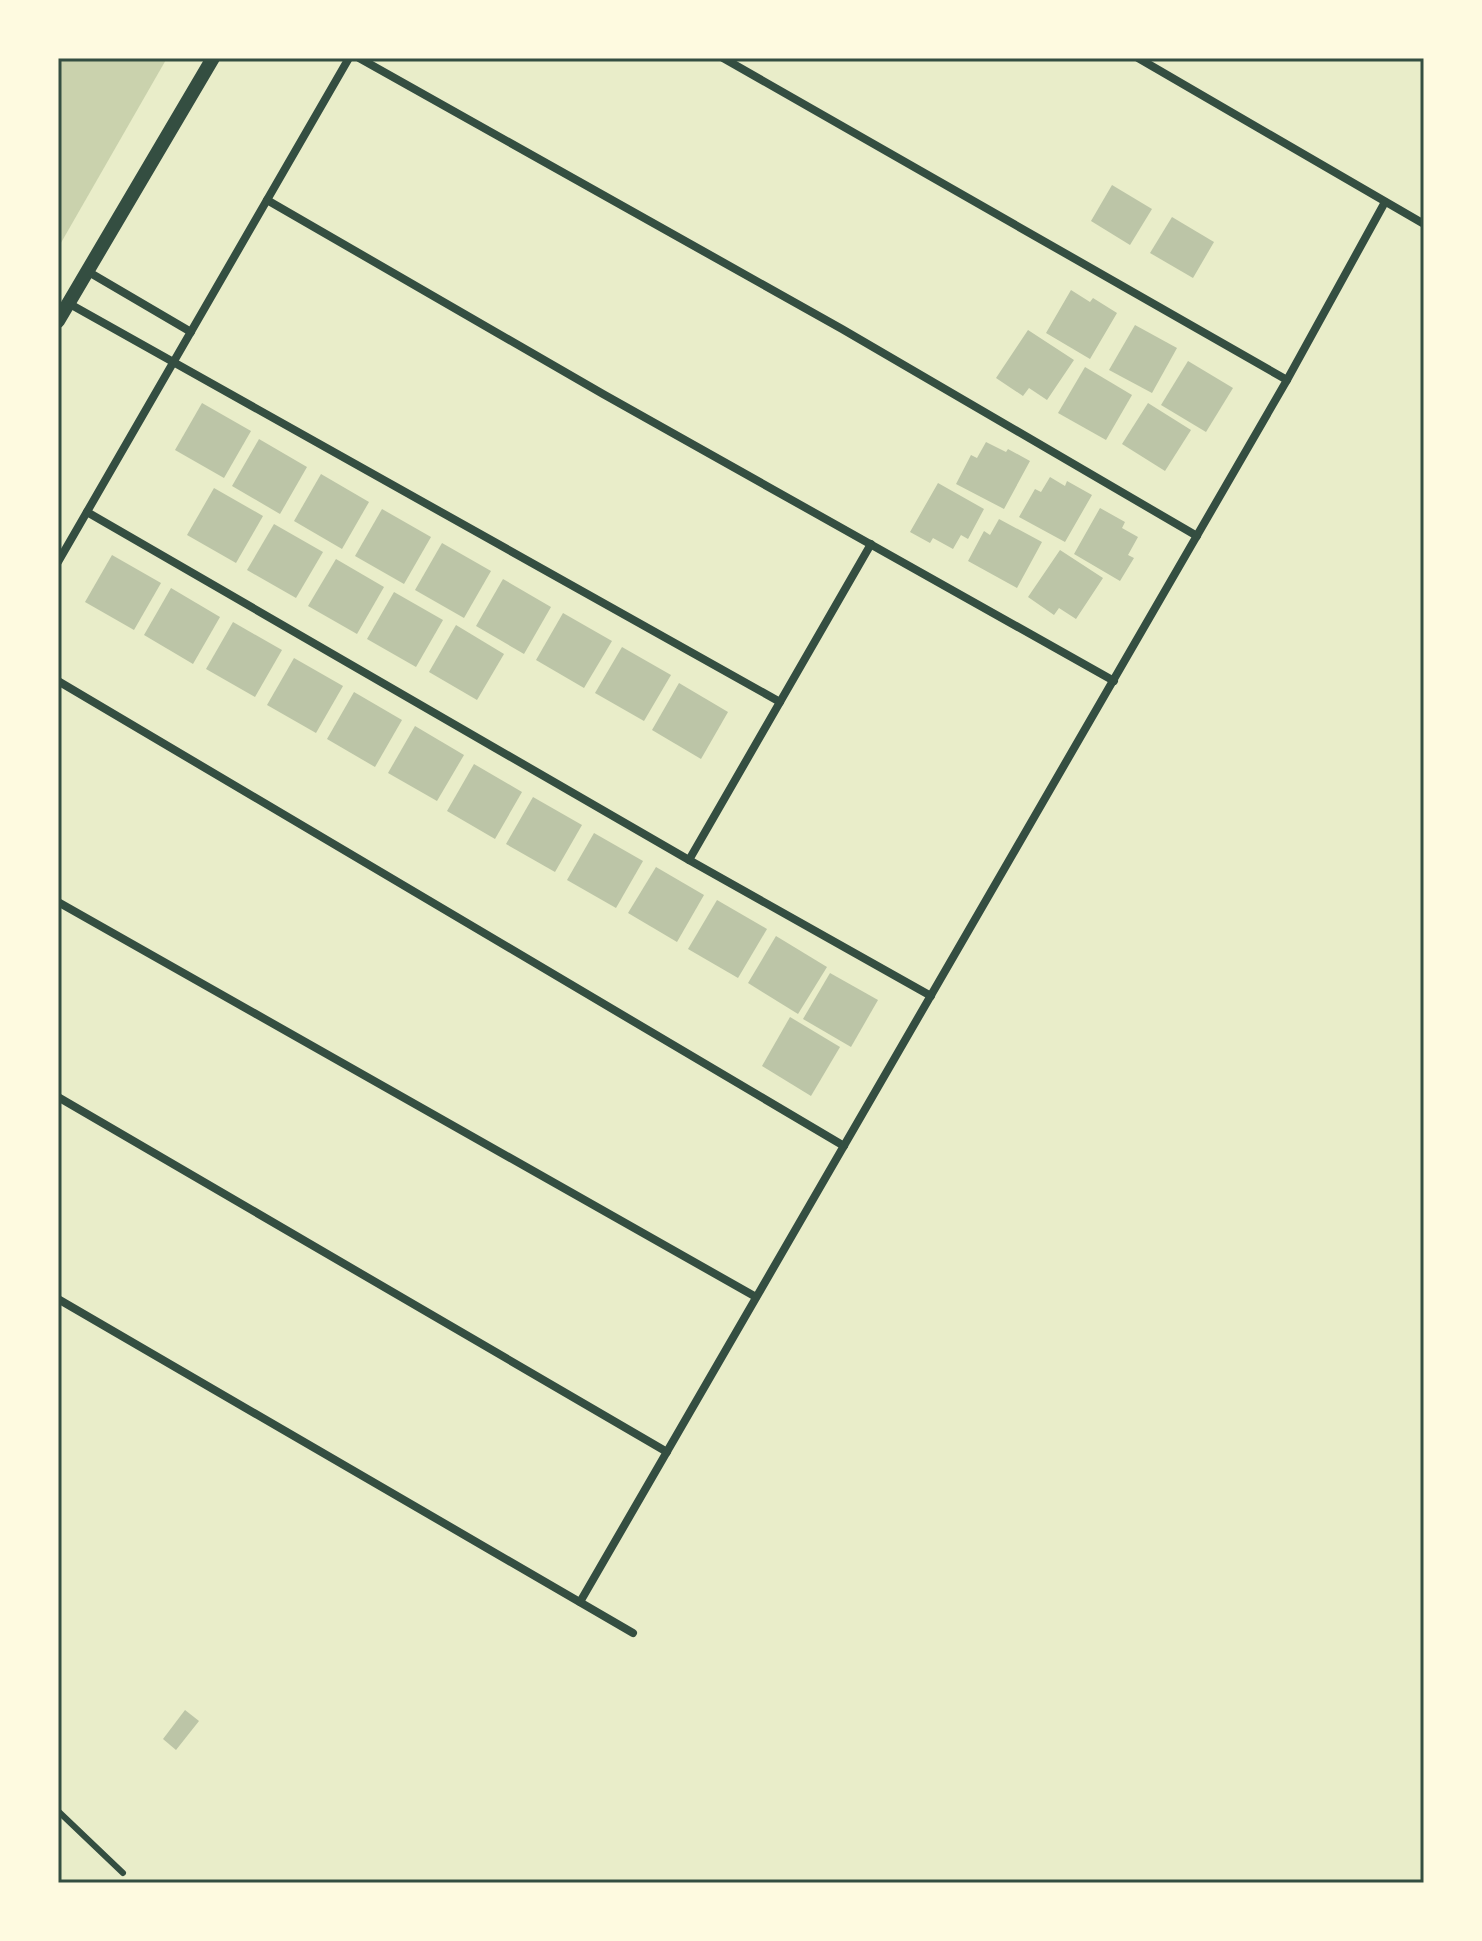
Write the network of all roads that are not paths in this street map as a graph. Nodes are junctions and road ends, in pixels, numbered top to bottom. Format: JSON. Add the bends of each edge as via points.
{"nodes":[{"id":1,"x":213,"y":58,"type":"edge"},
{"id":2,"x":349,"y":58,"type":"edge"},
{"id":3,"x":359,"y":58,"type":"edge"},
{"id":4,"x":723,"y":58,"type":"edge"},
{"id":5,"x":1138,"y":58,"type":"edge"},
{"id":6,"x":267,"y":200,"type":"junction"},
{"id":7,"x":1385,"y":202,"type":"junction"},
{"id":8,"x":1424,"y":224,"type":"edge"},
{"id":9,"x":87,"y":271,"type":"junction"},
{"id":10,"x":68,"y":303,"type":"junction"},
{"id":11,"x":58,"y":321,"type":"edge"},
{"id":12,"x":191,"y":332,"type":"junction"},
{"id":13,"x":173,"y":363,"type":"junction"},
{"id":14,"x":1287,"y":380,"type":"junction"},
{"id":15,"x":87,"y":512,"type":"junction"},
{"id":16,"x":1197,"y":536,"type":"junction"},
{"id":17,"x":871,"y":544,"type":"junction"},
{"id":18,"x":58,"y":562,"type":"edge"},
{"id":19,"x":58,"y":681,"type":"edge"},
{"id":20,"x":1114,"y":681,"type":"junction"},
{"id":21,"x":780,"y":702,"type":"junction"},
{"id":22,"x":689,"y":860,"type":"junction"},
{"id":23,"x":58,"y":902,"type":"edge"},
{"id":24,"x":931,"y":996,"type":"junction"},
{"id":25,"x":58,"y":1097,"type":"edge"},
{"id":26,"x":844,"y":1146,"type":"junction"},
{"id":27,"x":756,"y":1297,"type":"junction"},
{"id":28,"x":58,"y":1299,"type":"edge"},
{"id":29,"x":667,"y":1452,"type":"junction"},
{"id":30,"x":580,"y":1602,"type":"junction"},
{"id":31,"x":633,"y":1633,"type":"dead end"},
{"id":32,"x":58,"y":1811,"type":"edge"},
{"id":33,"x":123,"y":1873,"type":"dead end"}],
"edges":[{"from":1,"to":9,"type":"street"},
{"from":2,"to":6,"type":"street"},
{"from":3,"to":16,"type":"street"},
{"from":4,"to":14,"type":"street"},
{"from":5,"to":7,"type":"street"},
{"from":6,"to":12,"type":"street"},
{"from":6,"to":17,"type":"street"},
{"from":7,"to":8,"type":"street"},
{"from":7,"to":14,"type":"street"},
{"from":9,"to":10,"type":"street"},
{"from":9,"to":12,"type":"street"},
{"from":10,"to":11,"type":"street"},
{"from":10,"to":13,"type":"street"},
{"from":12,"to":13,"type":"street"},
{"from":13,"to":15,"type":"street"},
{"from":13,"to":21,"type":"street"},
{"from":14,"to":16,"type":"street"},
{"from":15,"to":18,"type":"street"},
{"from":15,"to":22,"type":"street"},
{"from":16,"to":20,"type":"street"},
{"from":17,"to":20,"type":"street"},
{"from":17,"to":21,"type":"street"},
{"from":19,"to":26,"type":"street"},
{"from":20,"to":24,"type":"street"},
{"from":21,"to":22,"type":"street"},
{"from":22,"to":24,"type":"street"},
{"from":23,"to":27,"type":"street"},
{"from":24,"to":26,"type":"street"},
{"from":25,"to":29,"type":"street"},
{"from":26,"to":27,"type":"street"},
{"from":27,"to":29,"type":"street"},
{"from":28,"to":30,"type":"street"},
{"from":29,"to":30,"type":"street"},
{"from":30,"to":31,"type":"street"},
{"from":32,"to":33,"type":"lane"}]}
